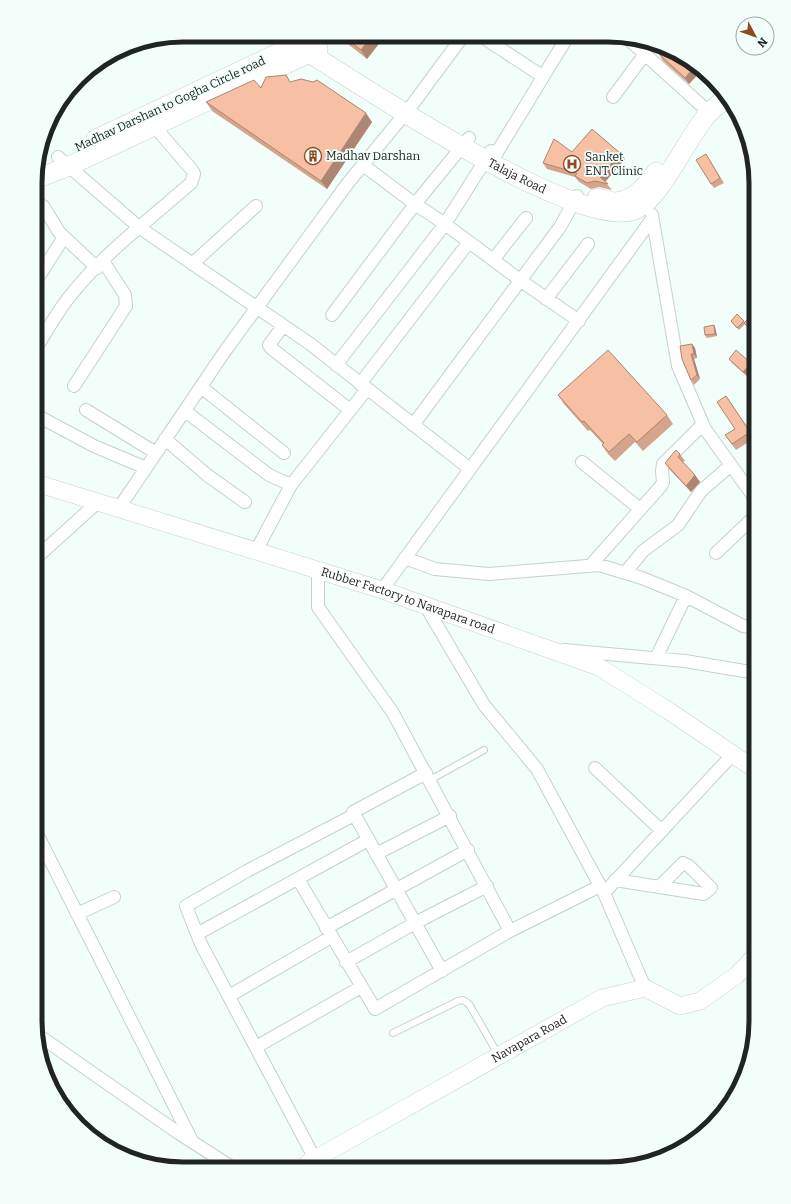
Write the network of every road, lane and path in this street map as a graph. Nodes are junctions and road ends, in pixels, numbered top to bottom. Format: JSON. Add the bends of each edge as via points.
{"nodes":[{"id":1,"x":459,"y":42,"type":"edge"},
{"id":2,"x":490,"y":42,"type":"edge"},
{"id":3,"x":564,"y":42,"type":"edge"},
{"id":4,"x":301,"y":43,"type":"edge"},
{"id":5,"x":635,"y":45,"type":"edge"},
{"id":6,"x":645,"y":54,"type":"junction"},
{"id":7,"x":542,"y":76,"type":"junction"},
{"id":8,"x":717,"y":93,"type":"edge"},
{"id":9,"x":613,"y":97,"type":"dead end"},
{"id":10,"x":723,"y":101,"type":"edge"},
{"id":11,"x":702,"y":106,"type":"junction"},
{"id":12,"x":409,"y":109,"type":"junction"},
{"id":13,"x":154,"y":126,"type":"junction"},
{"id":14,"x":465,"y":143,"type":"junction"},
{"id":15,"x":491,"y":155,"type":"junction"},
{"id":16,"x":64,"y":161,"type":"junction"},
{"id":17,"x":43,"y":165,"type":"edge"},
{"id":18,"x":363,"y":165,"type":"junction"},
{"id":19,"x":42,"y":175,"type":"edge"},
{"id":20,"x":576,"y":198,"type":"junction"},
{"id":21,"x":649,"y":202,"type":"junction"},
{"id":22,"x":415,"y":204,"type":"junction"},
{"id":23,"x":43,"y":206,"type":"dead end"},
{"id":24,"x":256,"y":206,"type":"dead end"},
{"id":25,"x":526,"y":218,"type":"dead end"},
{"id":26,"x":445,"y":224,"type":"junction"},
{"id":27,"x":140,"y":228,"type":"junction"},
{"id":28,"x":64,"y":237,"type":"junction"},
{"id":29,"x":469,"y":242,"type":"junction"},
{"id":30,"x":588,"y":244,"type":"dead end"},
{"id":31,"x":493,"y":260,"type":"junction"},
{"id":32,"x":192,"y":264,"type":"junction"},
{"id":33,"x":100,"y":265,"type":"junction"},
{"id":34,"x":42,"y":272,"type":"edge"},
{"id":35,"x":519,"y":280,"type":"junction"},
{"id":36,"x":546,"y":299,"type":"junction"},
{"id":37,"x":257,"y":308,"type":"junction"},
{"id":38,"x":332,"y":315,"type":"dead end"},
{"id":39,"x":579,"y":321,"type":"junction"},
{"id":40,"x":284,"y":326,"type":"junction"},
{"id":41,"x":42,"y":339,"type":"edge"},
{"id":42,"x":336,"y":365,"type":"junction"},
{"id":43,"x":74,"y":386,"type":"dead end"},
{"id":44,"x":201,"y":387,"type":"junction"},
{"id":45,"x":363,"y":387,"type":"junction"},
{"id":46,"x":86,"y":410,"type":"dead end"},
{"id":47,"x":185,"y":410,"type":"junction"},
{"id":48,"x":350,"y":410,"type":"junction"},
{"id":49,"x":42,"y":418,"type":"edge"},
{"id":50,"x":703,"y":424,"type":"junction"},
{"id":51,"x":413,"y":425,"type":"junction"},
{"id":52,"x":165,"y":439,"type":"junction"},
{"id":53,"x":156,"y":453,"type":"junction"},
{"id":54,"x":284,"y":453,"type":"dead end"},
{"id":55,"x":582,"y":462,"type":"dead end"},
{"id":56,"x":731,"y":465,"type":"junction"},
{"id":57,"x":146,"y":468,"type":"junction"},
{"id":58,"x":470,"y":469,"type":"junction"},
{"id":59,"x":42,"y":485,"type":"edge"},
{"id":60,"x":291,"y":485,"type":"junction"},
{"id":61,"x":749,"y":490,"type":"edge"},
{"id":62,"x":98,"y":502,"type":"junction"},
{"id":63,"x":245,"y":502,"type":"dead end"},
{"id":64,"x":119,"y":508,"type":"junction"},
{"id":65,"x":640,"y":509,"type":"junction"},
{"id":66,"x":749,"y":522,"type":"edge"},
{"id":67,"x":256,"y":551,"type":"junction"},
{"id":68,"x":42,"y":553,"type":"edge"},
{"id":69,"x":716,"y":553,"type":"dead end"},
{"id":70,"x":405,"y":558,"type":"junction"},
{"id":71,"x":590,"y":566,"type":"junction"},
{"id":72,"x":318,"y":570,"type":"junction"},
{"id":73,"x":625,"y":573,"type":"junction"},
{"id":74,"x":382,"y":590,"type":"junction"},
{"id":75,"x":686,"y":596,"type":"junction"},
{"id":76,"x":425,"y":605,"type":"junction"},
{"id":77,"x":749,"y":627,"type":"edge"},
{"id":78,"x":547,"y":648,"type":"junction"},
{"id":79,"x":656,"y":658,"type":"junction"},
{"id":80,"x":749,"y":671,"type":"edge"},
{"id":81,"x":484,"y":750,"type":"dead end"},
{"id":82,"x":733,"y":754,"type":"junction"},
{"id":83,"x":749,"y":765,"type":"edge"},
{"id":84,"x":596,"y":768,"type":"dead end"},
{"id":85,"x":428,"y":776,"type":"junction"},
{"id":86,"x":354,"y":815,"type":"junction"},
{"id":87,"x":450,"y":816,"type":"junction"},
{"id":88,"x":662,"y":831,"type":"junction"},
{"id":89,"x":368,"y":840,"type":"junction"},
{"id":90,"x":42,"y":844,"type":"edge"},
{"id":91,"x":468,"y":850,"type":"junction"},
{"id":92,"x":376,"y":854,"type":"junction"},
{"id":93,"x":298,"y":879,"type":"junction"},
{"id":94,"x":615,"y":880,"type":"junction"},
{"id":95,"x":487,"y":886,"type":"junction"},
{"id":96,"x":659,"y":887,"type":"dead end"},
{"id":97,"x":602,"y":889,"type":"junction"},
{"id":98,"x":396,"y":890,"type":"junction"},
{"id":99,"x":114,"y":897,"type":"dead end"},
{"id":100,"x":77,"y":914,"type":"junction"},
{"id":101,"x":415,"y":923,"type":"junction"},
{"id":102,"x":510,"y":931,"type":"junction"},
{"id":103,"x":329,"y":933,"type":"junction"},
{"id":104,"x":197,"y":934,"type":"junction"},
{"id":105,"x":346,"y":962,"type":"junction"},
{"id":106,"x":749,"y":962,"type":"edge"},
{"id":107,"x":442,"y":971,"type":"junction"},
{"id":108,"x":361,"y":987,"type":"junction"},
{"id":109,"x":645,"y":988,"type":"junction"},
{"id":110,"x":229,"y":996,"type":"junction"},
{"id":111,"x":393,"y":1033,"type":"dead end"},
{"id":112,"x":43,"y":1038,"type":"edge"},
{"id":113,"x":256,"y":1047,"type":"junction"},
{"id":114,"x":499,"y":1056,"type":"junction"},
{"id":115,"x":192,"y":1141,"type":"junction"},
{"id":116,"x":225,"y":1162,"type":"edge"},
{"id":117,"x":308,"y":1162,"type":"edge"},
{"id":118,"x":313,"y":1162,"type":"edge"}],
"edges":[{"from":1,"to":12,"type":"street"},
{"from":2,"to":7,"type":"street"},
{"from":3,"to":7,"type":"street"},
{"from":4,"to":12,"type":"main road","name":"Talaja Road"},
{"from":4,"to":13,"type":"main road"},
{"from":4,"to":16,"type":"main road","name":"Madhav Darshan to Gogha Circle road"},
{"from":5,"to":6,"type":"street"},
{"from":6,"to":9,"type":"street"},
{"from":6,"to":11,"type":"street"},
{"from":7,"to":15,"type":"street"},
{"from":8,"to":11,"type":"main road","name":"Talaja Road"},
{"from":10,"to":21,"type":"main road","name":"Talaja Road","via":[[707,114]]},
{"from":11,"to":21,"type":"main road","name":"Talaja Road"},
{"from":12,"to":14,"type":"main road","name":"Talaja Road"},
{"from":12,"to":18,"type":"street"},
{"from":13,"to":16,"type":"main road"},
{"from":13,"to":27,"type":"street","via":[[192,170],[193,178],[191,183]]},
{"from":14,"to":15,"type":"main road","name":"Talaja Road"},
{"from":14,"to":22,"type":"street"},
{"from":15,"to":20,"type":"main road","name":"Talaja Road"},
{"from":15,"to":26,"type":"street"},
{"from":16,"to":17,"type":"main road","name":"Madhav Darshan to Gogha Circle road"},
{"from":16,"to":19,"type":"main road"},
{"from":16,"to":27,"type":"street"},
{"from":18,"to":22,"type":"street"},
{"from":18,"to":37,"type":"street"},
{"from":20,"to":21,"type":"main road","name":"Talaja Road","via":[[613,213],[623,207],[637,210]]},
{"from":20,"to":35,"type":"street","via":[[560,227]]},
{"from":21,"to":39,"type":"street"},
{"from":21,"to":50,"type":"street","via":[[678,366]]},
{"from":22,"to":26,"type":"street"},
{"from":22,"to":38,"type":"street"},
{"from":23,"to":28,"type":"street"},
{"from":24,"to":32,"type":"street"},
{"from":25,"to":31,"type":"street"},
{"from":26,"to":29,"type":"street"},
{"from":26,"to":42,"type":"street"},
{"from":27,"to":32,"type":"street"},
{"from":27,"to":33,"type":"street"},
{"from":28,"to":33,"type":"street"},
{"from":28,"to":34,"type":"street"},
{"from":29,"to":31,"type":"street"},
{"from":29,"to":45,"type":"street"},
{"from":30,"to":36,"type":"street"},
{"from":31,"to":35,"type":"street"},
{"from":32,"to":37,"type":"street"},
{"from":33,"to":41,"type":"street","via":[[69,297]]},
{"from":33,"to":43,"type":"street","via":[[125,295],[126,306]]},
{"from":35,"to":36,"type":"street"},
{"from":35,"to":51,"type":"street"},
{"from":36,"to":39,"type":"street"},
{"from":37,"to":40,"type":"street"},
{"from":37,"to":44,"type":"street"},
{"from":39,"to":58,"type":"street"},
{"from":40,"to":42,"type":"street"},
{"from":40,"to":48,"type":"street","via":[[269,345],[271,348]]},
{"from":42,"to":45,"type":"street"},
{"from":44,"to":47,"type":"street"},
{"from":44,"to":54,"type":"street"},
{"from":45,"to":48,"type":"street"},
{"from":45,"to":51,"type":"street"},
{"from":46,"to":53,"type":"street"},
{"from":47,"to":52,"type":"street"},
{"from":47,"to":60,"type":"street","via":[[269,475]]},
{"from":48,"to":60,"type":"street"},
{"from":49,"to":57,"type":"street","via":[[80,439]]},
{"from":50,"to":56,"type":"street"},
{"from":50,"to":65,"type":"street","via":[[663,464],[663,482]]},
{"from":51,"to":58,"type":"street"},
{"from":52,"to":53,"type":"street"},
{"from":52,"to":63,"type":"street","via":[[207,475]]},
{"from":53,"to":57,"type":"street"},
{"from":55,"to":65,"type":"street"},
{"from":56,"to":61,"type":"street"},
{"from":56,"to":73,"type":"street","via":[[701,491],[678,525],[642,550]]},
{"from":57,"to":64,"type":"street"},
{"from":58,"to":70,"type":"street"},
{"from":59,"to":62,"type":"street","name":"Rubber Factory to Navapara road"},
{"from":60,"to":67,"type":"street"},
{"from":62,"to":64,"type":"street","name":"Rubber Factory to Navapara road"},
{"from":62,"to":68,"type":"street"},
{"from":64,"to":67,"type":"street","name":"Rubber Factory to Navapara road"},
{"from":65,"to":71,"type":"street"},
{"from":66,"to":69,"type":"street"},
{"from":67,"to":72,"type":"street","name":"Rubber Factory to Navapara road"},
{"from":70,"to":71,"type":"street","via":[[435,569],[489,574]]},
{"from":70,"to":74,"type":"street"},
{"from":71,"to":73,"type":"street","via":[[599,565]]},
{"from":72,"to":74,"type":"street","name":"Rubber Factory to Navapara road"},
{"from":72,"to":85,"type":"street","via":[[318,607],[393,712]]},
{"from":73,"to":75,"type":"street"},
{"from":74,"to":76,"type":"street","name":"Rubber Factory to Navapara road"},
{"from":75,"to":77,"type":"street"},
{"from":75,"to":79,"type":"street"},
{"from":76,"to":78,"type":"street","name":"Rubber Factory to Navapara road"},
{"from":76,"to":97,"type":"street","via":[[484,705],[537,769]]},
{"from":78,"to":79,"type":"street"},
{"from":78,"to":82,"type":"street","name":"Rubber Factory to Navapara road","via":[[599,667]]},
{"from":79,"to":80,"type":"street"},
{"from":81,"to":85,"type":"lane"},
{"from":82,"to":83,"type":"street","name":"Rubber Factory to Navapara road"},
{"from":82,"to":88,"type":"street"},
{"from":84,"to":88,"type":"street"},
{"from":85,"to":86,"type":"street","via":[[352,812]]},
{"from":85,"to":87,"type":"street"},
{"from":86,"to":89,"type":"street"},
{"from":86,"to":104,"type":"street","via":[[186,906]]},
{"from":87,"to":91,"type":"street"},
{"from":87,"to":92,"type":"street"},
{"from":88,"to":94,"type":"street"},
{"from":89,"to":92,"type":"street"},
{"from":89,"to":93,"type":"street"},
{"from":90,"to":100,"type":"street"},
{"from":91,"to":95,"type":"street"},
{"from":91,"to":98,"type":"street"},
{"from":92,"to":98,"type":"street"},
{"from":93,"to":103,"type":"street"},
{"from":93,"to":104,"type":"street"},
{"from":94,"to":96,"type":"street"},
{"from":94,"to":97,"type":"street"},
{"from":95,"to":101,"type":"street"},
{"from":95,"to":102,"type":"street"},
{"from":97,"to":102,"type":"street"},
{"from":97,"to":109,"type":"street"},
{"from":98,"to":101,"type":"street"},
{"from":98,"to":103,"type":"street"},
{"from":99,"to":100,"type":"street"},
{"from":100,"to":115,"type":"street"},
{"from":101,"to":105,"type":"street"},
{"from":101,"to":107,"type":"street"},
{"from":102,"to":107,"type":"street"},
{"from":103,"to":105,"type":"street"},
{"from":103,"to":110,"type":"street"},
{"from":104,"to":110,"type":"street"},
{"from":105,"to":108,"type":"street"},
{"from":106,"to":109,"type":"street","via":[[737,975],[700,1001],[680,1006]]},
{"from":107,"to":108,"type":"street","via":[[375,1009]]},
{"from":108,"to":113,"type":"street"},
{"from":109,"to":114,"type":"street","name":"Navapara Road","via":[[602,998]]},
{"from":110,"to":113,"type":"street"},
{"from":111,"to":114,"type":"lane","via":[[463,1000],[469,1004]]},
{"from":112,"to":115,"type":"street"},
{"from":113,"to":117,"type":"street"},
{"from":114,"to":118,"type":"street","name":"Navapara Road"},
{"from":115,"to":116,"type":"street"}]}
